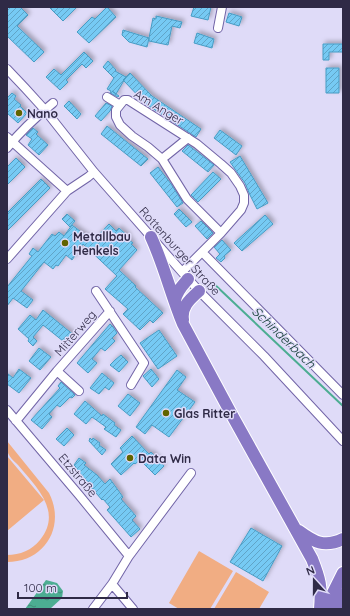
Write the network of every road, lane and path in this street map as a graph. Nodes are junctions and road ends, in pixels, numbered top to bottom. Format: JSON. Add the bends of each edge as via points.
{"nodes":[{"id":1,"x":222,"y":7,"type":"edge"},
{"id":2,"x":218,"y":28,"type":"dead end"},
{"id":3,"x":7,"y":69,"type":"edge"},
{"id":4,"x":107,"y":97,"type":"dead end"},
{"id":5,"x":53,"y":103,"type":"dead end"},
{"id":6,"x":120,"y":105,"type":"junction"},
{"id":7,"x":44,"y":110,"type":"junction"},
{"id":8,"x":188,"y":138,"type":"junction"},
{"id":9,"x":9,"y":142,"type":"edge"},
{"id":10,"x":162,"y":159,"type":"junction"},
{"id":11,"x":94,"y":172,"type":"junction"},
{"id":12,"x":67,"y":191,"type":"junction"},
{"id":13,"x":221,"y":233,"type":"junction"},
{"id":14,"x":151,"y":237,"type":"junction"},
{"id":15,"x":202,"y":252,"type":"junction"},
{"id":16,"x":7,"y":259,"type":"edge"},
{"id":17,"x":185,"y":276,"type":"junction"},
{"id":18,"x":96,"y":291,"type":"dead end"},
{"id":19,"x":199,"y":291,"type":"junction"},
{"id":20,"x":174,"y":300,"type":"junction"},
{"id":21,"x":110,"y":311,"type":"junction"},
{"id":22,"x":183,"y":324,"type":"junction"},
{"id":23,"x":58,"y":371,"type":"junction"},
{"id":24,"x":131,"y":385,"type":"dead end"},
{"id":25,"x":79,"y":391,"type":"dead end"},
{"id":26,"x":343,"y":396,"type":"edge"},
{"id":27,"x":7,"y":410,"type":"edge"},
{"id":28,"x":16,"y":421,"type":"junction"},
{"id":29,"x":343,"y":441,"type":"edge"},
{"id":30,"x":191,"y":474,"type":"dead end"},
{"id":31,"x":294,"y":527,"type":"junction"},
{"id":32,"x":343,"y":539,"type":"edge"},
{"id":33,"x":129,"y":556,"type":"junction"},
{"id":34,"x":343,"y":573,"type":"edge"},
{"id":35,"x":112,"y":584,"type":"junction"},
{"id":36,"x":343,"y":595,"type":"edge"},
{"id":37,"x":94,"y":609,"type":"edge"},
{"id":38,"x":134,"y":609,"type":"edge"},
{"id":39,"x":320,"y":609,"type":"edge"},
{"id":40,"x":325,"y":609,"type":"edge"},
{"id":41,"x":336,"y":609,"type":"edge"}],
"edges":[{"from":1,"to":2,"type":"street"},
{"from":3,"to":7,"type":"street","name":"Rottenburger Straße"},
{"from":4,"to":6,"type":"street","name":"Am Anger"},
{"from":5,"to":7,"type":"street"},
{"from":6,"to":8,"type":"street","name":"Am Anger","via":[[124,100],[128,100]]},
{"from":6,"to":10,"type":"street","name":"Am Anger","via":[[116,110],[120,125]]},
{"from":7,"to":9,"type":"street"},
{"from":7,"to":11,"type":"street","name":"Rottenburger Straße"},
{"from":8,"to":10,"type":"street","name":"Am Anger"},
{"from":8,"to":13,"type":"street","name":"Am Anger","via":[[231,173],[244,195],[241,210]]},
{"from":9,"to":12,"type":"street"},
{"from":10,"to":13,"type":"street","name":"Am Anger","via":[[187,199]]},
{"from":11,"to":12,"type":"street"},
{"from":11,"to":14,"type":"street","name":"Rottenburger Straße"},
{"from":12,"to":16,"type":"street"},
{"from":13,"to":15,"type":"street","name":"Am Anger"},
{"from":14,"to":17,"type":"street","name":"Rottenburger Straße"},
{"from":14,"to":20,"type":"highway"},
{"from":15,"to":17,"type":"street","name":"Am Anger"},
{"from":15,"to":26,"type":"street"},
{"from":17,"to":19,"type":"street","name":"Rottenburger Straße"},
{"from":17,"to":20,"type":"highway"},
{"from":18,"to":21,"type":"street","name":"Mitterweg"},
{"from":19,"to":22,"type":"highway","via":[[184,308]]},
{"from":19,"to":29,"type":"street","name":"Rottenburger Straße"},
{"from":20,"to":22,"type":"highway"},
{"from":21,"to":23,"type":"street","name":"Mitterweg"},
{"from":21,"to":24,"type":"street","name":"Mitterweg","via":[[144,363]]},
{"from":22,"to":31,"type":"highway"},
{"from":23,"to":25,"type":"street","name":"Mitterweg"},
{"from":23,"to":28,"type":"street","name":"Mitterweg"},
{"from":27,"to":28,"type":"street","name":"Etzstraße"},
{"from":28,"to":33,"type":"street","name":"Etzstraße"},
{"from":30,"to":33,"type":"street"},
{"from":31,"to":32,"type":"highway","via":[[310,540],[318,542],[328,544]]},
{"from":31,"to":39,"type":"highway","via":[[312,559],[318,576]]},
{"from":33,"to":35,"type":"street"},
{"from":34,"to":40,"type":"highway"},
{"from":35,"to":37,"type":"street"},
{"from":35,"to":38,"type":"street"},
{"from":36,"to":41,"type":"highway"}]}
